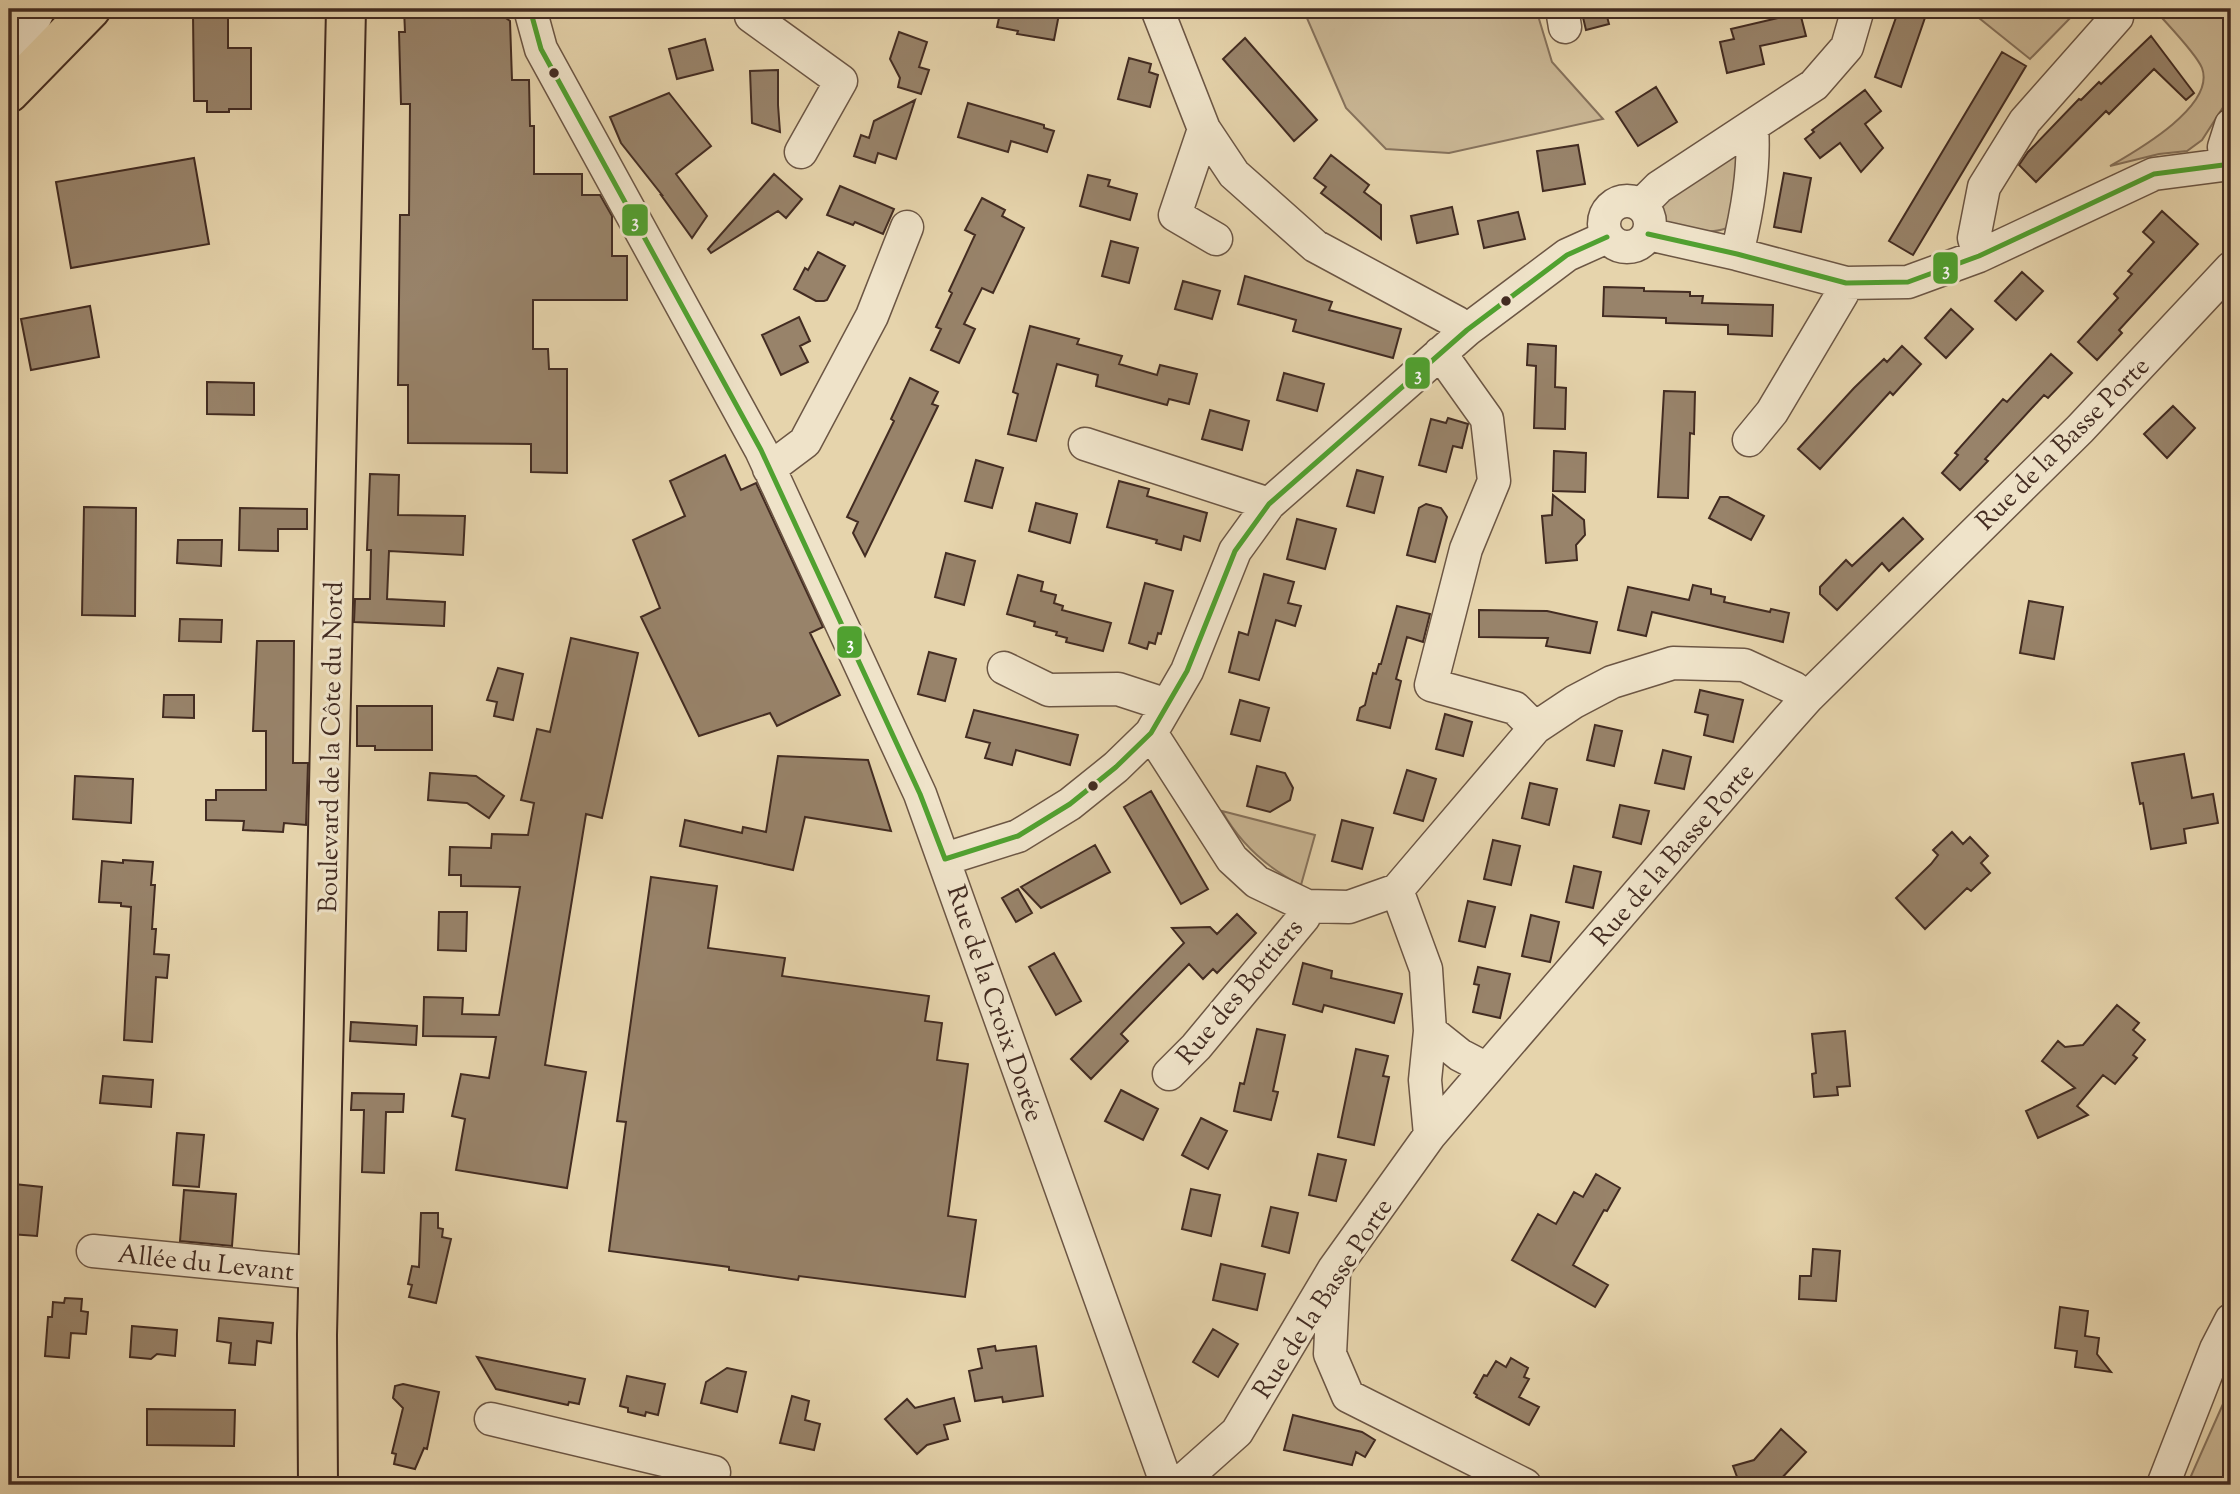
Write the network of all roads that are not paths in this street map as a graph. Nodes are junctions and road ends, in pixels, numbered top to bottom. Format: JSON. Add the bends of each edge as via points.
{"nodes":[{"id":1,"x":39,"y":9,"type":"edge"},
{"id":2,"x":91,"y":9,"type":"edge"},
{"id":3,"x":102,"y":9,"type":"edge"},
{"id":4,"x":337,"y":9,"type":"edge"},
{"id":5,"x":346,"y":9,"type":"edge"},
{"id":6,"x":530,"y":9,"type":"edge"},
{"id":7,"x":750,"y":9,"type":"edge"},
{"id":8,"x":1157,"y":9,"type":"edge"},
{"id":9,"x":1858,"y":9,"type":"edge"},
{"id":10,"x":2117,"y":17,"type":"dead end"},
{"id":11,"x":345,"y":52,"type":"junction"},
{"id":12,"x":14,"y":81,"type":"edge"},
{"id":13,"x":2231,"y":125,"type":"edge"},
{"id":14,"x":1752,"y":126,"type":"junction"},
{"id":15,"x":1204,"y":129,"type":"junction"},
{"id":16,"x":801,"y":152,"type":"dead end"},
{"id":17,"x":2229,"y":164,"type":"edge"},
{"id":18,"x":1645,"y":220,"type":"junction"},
{"id":19,"x":907,"y":227,"type":"dead end"},
{"id":20,"x":1216,"y":239,"type":"dead end"},
{"id":21,"x":1737,"y":254,"type":"junction"},
{"id":22,"x":1979,"y":256,"type":"junction"},
{"id":23,"x":2231,"y":268,"type":"edge"},
{"id":24,"x":1846,"y":283,"type":"junction"},
{"id":25,"x":1467,"y":330,"type":"junction"},
{"id":26,"x":1440,"y":353,"type":"junction"},
{"id":27,"x":1749,"y":440,"type":"dead end"},
{"id":28,"x":1085,"y":444,"type":"dead end"},
{"id":29,"x":769,"y":469,"type":"junction"},
{"id":30,"x":1269,"y":504,"type":"junction"},
{"id":31,"x":1004,"y":667,"type":"dead end"},
{"id":32,"x":1807,"y":698,"type":"junction"},
{"id":33,"x":1167,"y":705,"type":"junction"},
{"id":34,"x":1535,"y":728,"type":"junction"},
{"id":35,"x":1152,"y":733,"type":"junction"},
{"id":36,"x":945,"y":859,"type":"junction"},
{"id":37,"x":1397,"y":890,"type":"junction"},
{"id":38,"x":1307,"y":906,"type":"junction"},
{"id":39,"x":1430,"y":1031,"type":"junction"},
{"id":40,"x":1487,"y":1069,"type":"junction"},
{"id":41,"x":1169,"y":1074,"type":"dead end"},
{"id":42,"x":1430,"y":1135,"type":"junction"},
{"id":43,"x":93,"y":1251,"type":"dead end"},
{"id":44,"x":1334,"y":1269,"type":"junction"},
{"id":45,"x":318,"y":1273,"type":"junction"},
{"id":46,"x":2231,"y":1320,"type":"edge"},
{"id":47,"x":491,"y":1419,"type":"dead end"},
{"id":48,"x":318,"y":1485,"type":"edge"},
{"id":49,"x":712,"y":1485,"type":"edge"},
{"id":50,"x":1169,"y":1485,"type":"edge"},
{"id":51,"x":1525,"y":1485,"type":"edge"},
{"id":52,"x":2163,"y":1485,"type":"edge"}],
"edges":[{"from":1,"to":12,"type":"street"},
{"from":2,"to":12,"type":"main road"},
{"from":3,"to":12,"type":"main road"},
{"from":4,"to":11,"type":"main road"},
{"from":5,"to":11,"type":"main road","name":"Boulevard de la Côte du Nord"},
{"from":6,"to":29,"type":"street","name":"Rue de la Croix Dorée","via":[[541,49]]},
{"from":7,"to":16,"type":"street","via":[[751,16],[841,80]]},
{"from":8,"to":15,"type":"street"},
{"from":9,"to":14,"type":"street","via":[[1847,47],[1814,85]]},
{"from":10,"to":22,"type":"street","via":[[2025,121],[1984,187],[1974,238]]},
{"from":11,"to":45,"type":"main road","name":"Boulevard de la Côte du Nord"},
{"from":13,"to":17,"type":"street","via":[[2224,147]]},
{"from":14,"to":18,"type":"street","via":[[1659,187]]},
{"from":14,"to":21,"type":"street","via":[[1747,211]]},
{"from":15,"to":20,"type":"street","via":[[1175,215]]},
{"from":15,"to":25,"type":"street","via":[[1234,174],[1315,246]]},
{"from":17,"to":22,"type":"street","via":[[2154,174]]},
{"from":18,"to":21,"type":"street"},
{"from":18,"to":25,"type":"street","via":[[1625,201],[1610,207],[1603,222],[1607,237],[1567,255]]},
{"from":19,"to":29,"type":"street","via":[[872,316],[805,442]]},
{"from":21,"to":24,"type":"street"},
{"from":22,"to":24,"type":"street","via":[[1908,282]]},
{"from":23,"to":32,"type":"street","name":"Rue de la Basse Porte","via":[[2080,429]]},
{"from":24,"to":27,"type":"street","via":[[1772,412]]},
{"from":25,"to":26,"type":"street"},
{"from":26,"to":30,"type":"street"},
{"from":26,"to":34,"type":"street","via":[[1487,419],[1494,481],[1466,549],[1431,685],[1515,708]]},
{"from":28,"to":30,"type":"street"},
{"from":29,"to":36,"type":"street","name":"Rue de la Croix Dorée","via":[[920,794]]},
{"from":30,"to":33,"type":"street","via":[[1235,551],[1187,671]]},
{"from":31,"to":33,"type":"street","via":[[1049,690],[1118,690]]},
{"from":32,"to":34,"type":"street","via":[[1744,665],[1673,663],[1612,682]]},
{"from":32,"to":40,"type":"street","name":"Rue de la Basse Porte"},
{"from":33,"to":35,"type":"street"},
{"from":34,"to":37,"type":"street"},
{"from":35,"to":36,"type":"street","via":[[1059,811],[1018,836]]},
{"from":35,"to":38,"type":"street","via":[[1232,859],[1256,882]]},
{"from":36,"to":50,"type":"street","name":"Rue de la Croix Dorée"},
{"from":37,"to":38,"type":"street","via":[[1349,907]]},
{"from":37,"to":39,"type":"street","via":[[1426,969]]},
{"from":38,"to":41,"type":"street","name":"Rue des Bottiers","via":[[1304,917]]},
{"from":39,"to":40,"type":"street"},
{"from":39,"to":42,"type":"street","via":[[1425,1080]]},
{"from":40,"to":42,"type":"street","name":"Rue de la Basse Porte"},
{"from":42,"to":44,"type":"street","name":"Rue de la Basse Porte"},
{"from":43,"to":45,"type":"street","name":"Allée du Levant"},
{"from":44,"to":50,"type":"street","name":"Rue de la Basse Porte","via":[[1237,1432],[1182,1481]]},
{"from":44,"to":51,"type":"street","via":[[1330,1354],[1348,1396]]},
{"from":45,"to":48,"type":"main road","name":"Boulevard de la Côte du Nord"},
{"from":46,"to":52,"type":"street"},
{"from":47,"to":49,"type":"street","via":[[714,1472]]}]}
